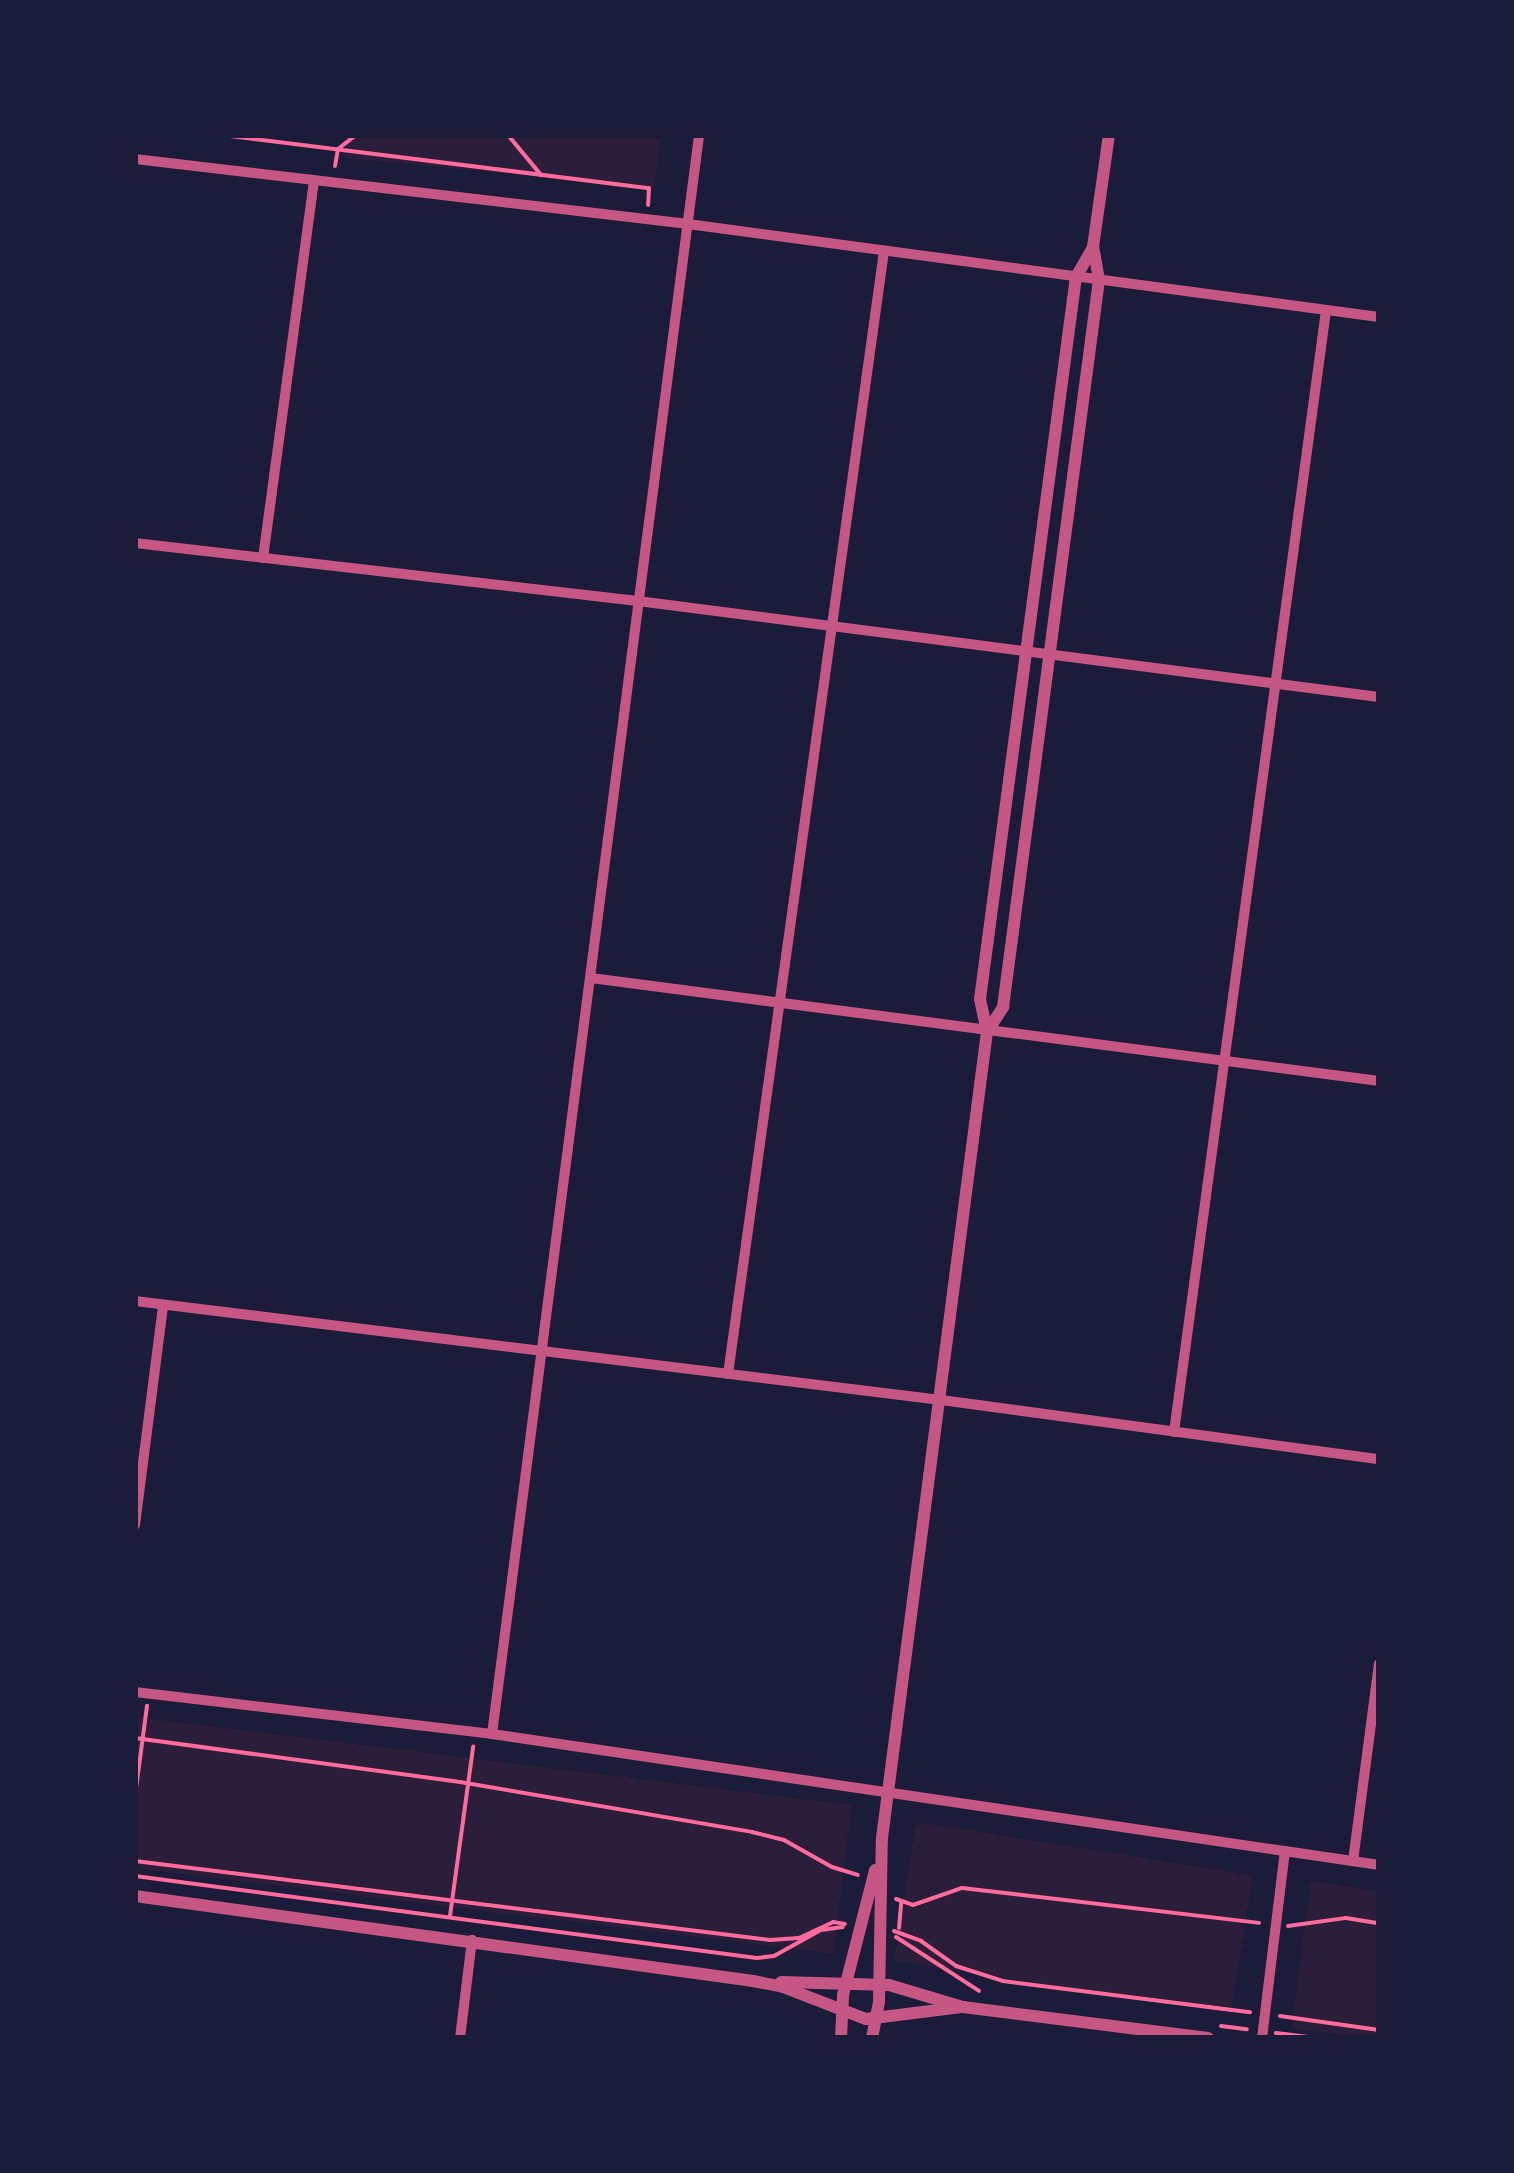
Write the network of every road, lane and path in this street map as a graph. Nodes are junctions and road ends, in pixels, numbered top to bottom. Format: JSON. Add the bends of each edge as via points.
{"nodes":[{"id":1,"x":222,"y":135,"type":"edge"},
{"id":2,"x":356,"y":135,"type":"edge"},
{"id":3,"x":508,"y":135,"type":"edge"},
{"id":4,"x":699,"y":135,"type":"edge"},
{"id":5,"x":1109,"y":135,"type":"edge"},
{"id":6,"x":338,"y":150,"type":"junction"},
{"id":7,"x":135,"y":159,"type":"edge"},
{"id":8,"x":541,"y":175,"type":"junction"},
{"id":9,"x":314,"y":180,"type":"junction"},
{"id":10,"x":332,"y":182,"type":"junction"},
{"id":11,"x":646,"y":220,"type":"junction"},
{"id":12,"x":688,"y":224,"type":"junction"},
{"id":13,"x":1093,"y":247,"type":"junction"},
{"id":14,"x":884,"y":251,"type":"junction"},
{"id":15,"x":1076,"y":277,"type":"junction"},
{"id":16,"x":1100,"y":280,"type":"junction"},
{"id":17,"x":1326,"y":310,"type":"junction"},
{"id":18,"x":1379,"y":317,"type":"edge"},
{"id":19,"x":135,"y":542,"type":"edge"},
{"id":20,"x":264,"y":558,"type":"junction"},
{"id":21,"x":638,"y":601,"type":"junction"},
{"id":22,"x":832,"y":626,"type":"junction"},
{"id":23,"x":1027,"y":650,"type":"junction"},
{"id":24,"x":1050,"y":653,"type":"junction"},
{"id":25,"x":1275,"y":684,"type":"junction"},
{"id":26,"x":1379,"y":697,"type":"edge"},
{"id":27,"x":591,"y":978,"type":"junction"},
{"id":28,"x":781,"y":1003,"type":"junction"},
{"id":29,"x":987,"y":1032,"type":"junction"},
{"id":30,"x":1224,"y":1059,"type":"junction"},
{"id":31,"x":1379,"y":1080,"type":"edge"},
{"id":32,"x":135,"y":1301,"type":"edge"},
{"id":33,"x":163,"y":1305,"type":"junction"},
{"id":34,"x":541,"y":1353,"type":"junction"},
{"id":35,"x":728,"y":1374,"type":"junction"},
{"id":36,"x":942,"y":1400,"type":"junction"},
{"id":37,"x":1174,"y":1432,"type":"junction"},
{"id":38,"x":1379,"y":1459,"type":"edge"},
{"id":39,"x":135,"y":1526,"type":"edge"},
{"id":40,"x":1379,"y":1664,"type":"edge"},
{"id":41,"x":135,"y":1692,"type":"edge"},
{"id":42,"x":149,"y":1693,"type":"junction"},
{"id":43,"x":475,"y":1732,"type":"junction"},
{"id":44,"x":492,"y":1734,"type":"junction"},
{"id":45,"x":135,"y":1738,"type":"edge"},
{"id":46,"x":142,"y":1739,"type":"junction"},
{"id":47,"x":468,"y":1783,"type":"junction"},
{"id":48,"x":888,"y":1790,"type":"junction"},
{"id":49,"x":135,"y":1796,"type":"edge"},
{"id":50,"x":1285,"y":1851,"type":"junction"},
{"id":51,"x":135,"y":1861,"type":"edge"},
{"id":52,"x":1353,"y":1861,"type":"junction"},
{"id":53,"x":1379,"y":1865,"type":"edge"},
{"id":54,"x":135,"y":1876,"type":"edge"},
{"id":55,"x":876,"y":1885,"type":"junction"},
{"id":56,"x":135,"y":1896,"type":"edge"},
{"id":57,"x":452,"y":1900,"type":"junction"},
{"id":58,"x":450,"y":1917,"type":"junction"},
{"id":59,"x":1379,"y":1922,"type":"edge"},
{"id":60,"x":1276,"y":1925,"type":"junction"},
{"id":61,"x":860,"y":1928,"type":"junction"},
{"id":62,"x":879,"y":1931,"type":"junction"},
{"id":63,"x":472,"y":1940,"type":"junction"},
{"id":64,"x":753,"y":1982,"type":"junction"},
{"id":65,"x":846,"y":1982,"type":"junction"},
{"id":66,"x":879,"y":1984,"type":"junction"},
{"id":67,"x":994,"y":1996,"type":"dead end"},
{"id":68,"x":963,"y":2007,"type":"junction"},
{"id":69,"x":841,"y":2012,"type":"junction"},
{"id":70,"x":1265,"y":2014,"type":"junction"},
{"id":71,"x":876,"y":2018,"type":"junction"},
{"id":72,"x":1379,"y":2030,"type":"edge"},
{"id":73,"x":1206,"y":2031,"type":"edge"},
{"id":74,"x":1262,"y":2034,"type":"edge"},
{"id":75,"x":460,"y":2038,"type":"edge"},
{"id":76,"x":841,"y":2038,"type":"edge"},
{"id":77,"x":872,"y":2038,"type":"edge"},
{"id":78,"x":1315,"y":2038,"type":"edge"}],
"edges":[{"from":1,"to":6,"type":"path"},
{"from":2,"to":6,"type":"path"},
{"from":3,"to":8,"type":"path"},
{"from":4,"to":12,"type":"street"},
{"from":5,"to":13,"type":"street"},
{"from":6,"to":8,"type":"path"},
{"from":6,"to":10,"type":"path"},
{"from":7,"to":9,"type":"street"},
{"from":8,"to":11,"type":"path","via":[[650,188]]},
{"from":9,"to":10,"type":"street"},
{"from":9,"to":20,"type":"street"},
{"from":10,"to":11,"type":"street"},
{"from":11,"to":12,"type":"street"},
{"from":12,"to":14,"type":"street"},
{"from":12,"to":21,"type":"street"},
{"from":13,"to":15,"type":"street"},
{"from":13,"to":16,"type":"street"},
{"from":14,"to":15,"type":"street"},
{"from":14,"to":22,"type":"street"},
{"from":15,"to":16,"type":"street"},
{"from":15,"to":23,"type":"street"},
{"from":16,"to":17,"type":"street"},
{"from":16,"to":24,"type":"street"},
{"from":17,"to":18,"type":"street"},
{"from":17,"to":25,"type":"street"},
{"from":19,"to":20,"type":"street"},
{"from":20,"to":21,"type":"street"},
{"from":21,"to":22,"type":"street"},
{"from":21,"to":27,"type":"street"},
{"from":22,"to":23,"type":"street"},
{"from":22,"to":28,"type":"street"},
{"from":23,"to":24,"type":"street"},
{"from":23,"to":29,"type":"street","via":[[980,999]]},
{"from":24,"to":25,"type":"street"},
{"from":24,"to":29,"type":"street","via":[[1003,1007]]},
{"from":25,"to":26,"type":"street"},
{"from":25,"to":30,"type":"street"},
{"from":27,"to":28,"type":"street"},
{"from":27,"to":34,"type":"street"},
{"from":28,"to":29,"type":"street"},
{"from":28,"to":35,"type":"street"},
{"from":29,"to":30,"type":"street"},
{"from":29,"to":36,"type":"street"},
{"from":30,"to":31,"type":"street"},
{"from":30,"to":37,"type":"street"},
{"from":32,"to":33,"type":"street"},
{"from":33,"to":34,"type":"street"},
{"from":33,"to":39,"type":"street"},
{"from":34,"to":35,"type":"street"},
{"from":34,"to":44,"type":"street"},
{"from":35,"to":36,"type":"street"},
{"from":36,"to":37,"type":"street"},
{"from":36,"to":48,"type":"street"},
{"from":37,"to":38,"type":"street"},
{"from":40,"to":52,"type":"street"},
{"from":41,"to":42,"type":"street"},
{"from":42,"to":43,"type":"street"},
{"from":42,"to":46,"type":"path"},
{"from":43,"to":44,"type":"street"},
{"from":43,"to":47,"type":"path"},
{"from":44,"to":48,"type":"street"},
{"from":45,"to":46,"type":"path"},
{"from":46,"to":47,"type":"path"},
{"from":46,"to":49,"type":"path"},
{"from":47,"to":55,"type":"path","via":[[752,1832],[784,1840]]},
{"from":47,"to":57,"type":"path"},
{"from":48,"to":50,"type":"street"},
{"from":48,"to":55,"type":"street"},
{"from":50,"to":52,"type":"street"},
{"from":50,"to":60,"type":"street"},
{"from":51,"to":57,"type":"path"},
{"from":52,"to":53,"type":"street"},
{"from":54,"to":58,"type":"path"},
{"from":55,"to":60,"type":"path","via":[[913,1906],[962,1888]]},
{"from":55,"to":61,"type":"street"},
{"from":55,"to":62,"type":"street"},
{"from":56,"to":63,"type":"street"},
{"from":57,"to":58,"type":"path"},
{"from":57,"to":61,"type":"path","via":[[770,1940],[800,1938],[833,1922]]},
{"from":58,"to":61,"type":"path","via":[[757,1958],[829,1928]]},
{"from":59,"to":60,"type":"path"},
{"from":60,"to":70,"type":"street"},
{"from":61,"to":65,"type":"street"},
{"from":62,"to":66,"type":"street"},
{"from":62,"to":67,"type":"path","via":[[908,1941],[951,1976]]},
{"from":62,"to":70,"type":"path","via":[[921,1941],[956,1966],[1003,1981]]},
{"from":63,"to":64,"type":"street"},
{"from":63,"to":75,"type":"street"},
{"from":64,"to":65,"type":"street"},
{"from":64,"to":69,"type":"street"},
{"from":65,"to":66,"type":"street"},
{"from":65,"to":69,"type":"street"},
{"from":66,"to":68,"type":"street"},
{"from":66,"to":71,"type":"street"},
{"from":68,"to":71,"type":"street"},
{"from":68,"to":73,"type":"street"},
{"from":69,"to":71,"type":"street"},
{"from":69,"to":76,"type":"street"},
{"from":70,"to":72,"type":"path"},
{"from":70,"to":74,"type":"street"},
{"from":71,"to":77,"type":"street"},
{"from":73,"to":74,"type":"path"},
{"from":74,"to":78,"type":"path"}]}
